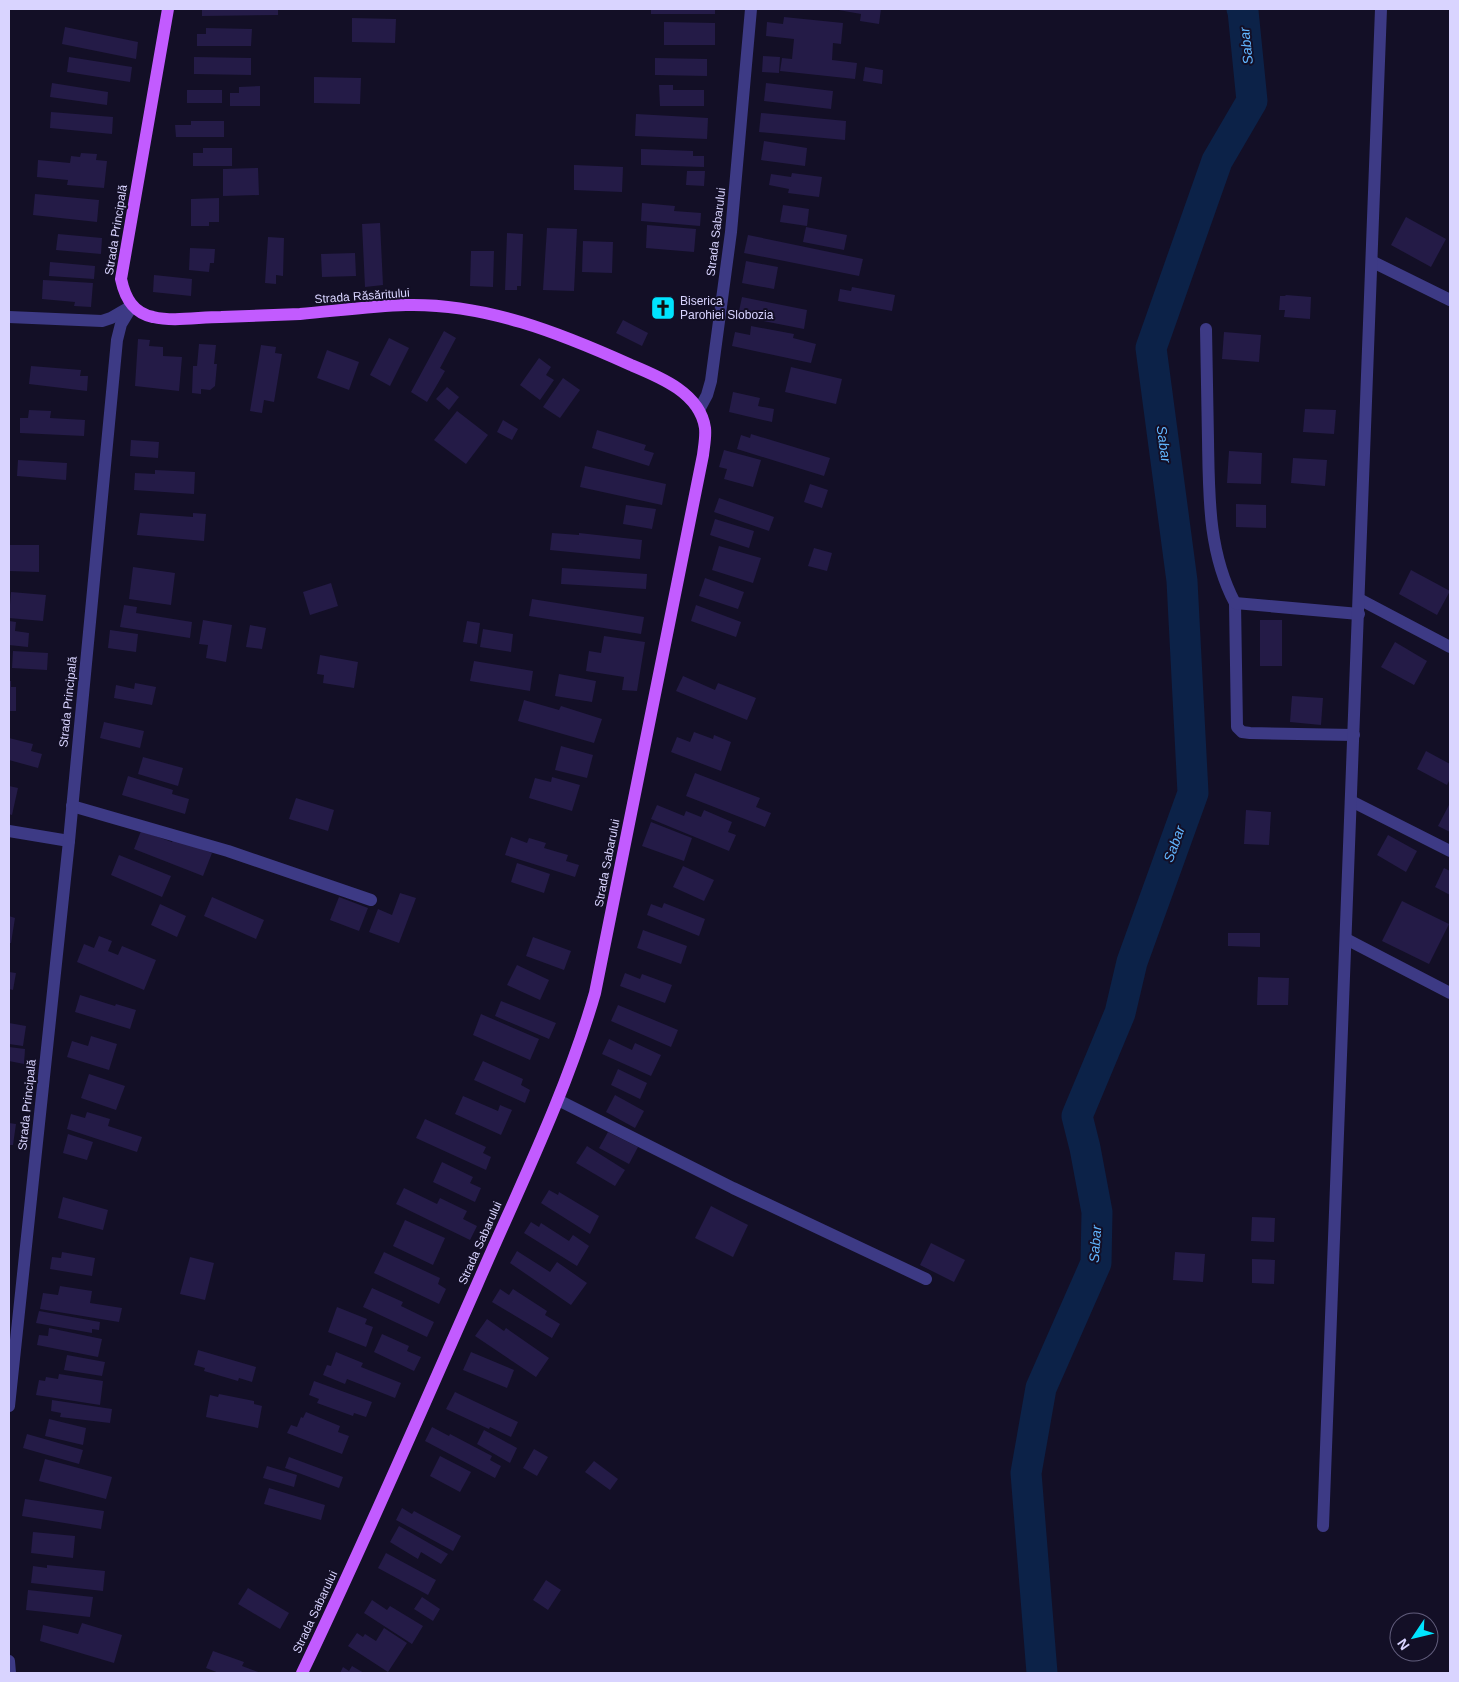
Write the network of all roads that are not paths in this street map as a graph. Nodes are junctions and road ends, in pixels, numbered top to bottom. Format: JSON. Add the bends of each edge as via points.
{"nodes":[{"id":1,"x":168,"y":9,"type":"edge"},
{"id":2,"x":751,"y":9,"type":"edge"},
{"id":3,"x":1381,"y":9,"type":"edge"},
{"id":4,"x":1373,"y":262,"type":"junction"},
{"id":5,"x":1450,"y":300,"type":"edge"},
{"id":6,"x":132,"y":306,"type":"junction"},
{"id":7,"x":9,"y":317,"type":"edge"},
{"id":8,"x":1206,"y":329,"type":"dead end"},
{"id":9,"x":700,"y":410,"type":"junction"},
{"id":10,"x":1359,"y":599,"type":"junction"},
{"id":11,"x":1235,"y":603,"type":"junction"},
{"id":12,"x":1359,"y":614,"type":"junction"},
{"id":13,"x":1450,"y":647,"type":"edge"},
{"id":14,"x":1354,"y":735,"type":"junction"},
{"id":15,"x":1351,"y":801,"type":"junction"},
{"id":16,"x":72,"y":806,"type":"junction"},
{"id":17,"x":9,"y":831,"type":"edge"},
{"id":18,"x":69,"y":841,"type":"junction"},
{"id":19,"x":1450,"y":851,"type":"edge"},
{"id":20,"x":371,"y":900,"type":"dead end"},
{"id":21,"x":1346,"y":939,"type":"junction"},
{"id":22,"x":1450,"y":993,"type":"edge"},
{"id":23,"x":558,"y":1100,"type":"junction"},
{"id":24,"x":926,"y":1279,"type":"dead end"},
{"id":25,"x":9,"y":1406,"type":"edge"},
{"id":26,"x":1323,"y":1526,"type":"dead end"},
{"id":27,"x":9,"y":1661,"type":"edge"},
{"id":28,"x":10,"y":1673,"type":"edge"},
{"id":29,"x":302,"y":1673,"type":"edge"}],
"edges":[{"from":1,"to":6,"type":"main road","name":"Strada Principală","via":[[121,279],[124,293]]},
{"from":2,"to":9,"type":"street","name":"Strada Sabarului","via":[[731,232],[711,380]]},
{"from":3,"to":4,"type":"street"},
{"from":4,"to":5,"type":"street"},
{"from":4,"to":10,"type":"street"},
{"from":6,"to":7,"type":"street","via":[[102,321]]},
{"from":6,"to":9,"type":"main road","name":"Strada Răsăritului","via":[[144,315],[166,319],[299,314],[407,305],[481,312],[542,328],[646,371],[681,390]]},
{"from":6,"to":16,"type":"street","name":"Strada Principală","via":[[121,324],[117,340]]},
{"from":8,"to":11,"type":"street","via":[[1209,507],[1214,546]]},
{"from":9,"to":23,"type":"main road","name":"Strada Sabarului","via":[[705,428],[703,455],[595,992]]},
{"from":10,"to":12,"type":"street"},
{"from":10,"to":13,"type":"street"},
{"from":11,"to":12,"type":"street"},
{"from":11,"to":14,"type":"street","via":[[1237,728],[1250,733]]},
{"from":12,"to":14,"type":"street"},
{"from":14,"to":15,"type":"street"},
{"from":15,"to":19,"type":"street"},
{"from":15,"to":21,"type":"street"},
{"from":16,"to":18,"type":"street","name":"Strada Principală"},
{"from":16,"to":20,"type":"street","via":[[228,851]]},
{"from":17,"to":18,"type":"street"},
{"from":18,"to":25,"type":"street","name":"Strada Principală"},
{"from":21,"to":22,"type":"street"},
{"from":21,"to":26,"type":"street"},
{"from":23,"to":24,"type":"street","via":[[732,1188]]},
{"from":23,"to":29,"type":"main road","name":"Strada Sabarului"},
{"from":27,"to":28,"type":"street"}]}
